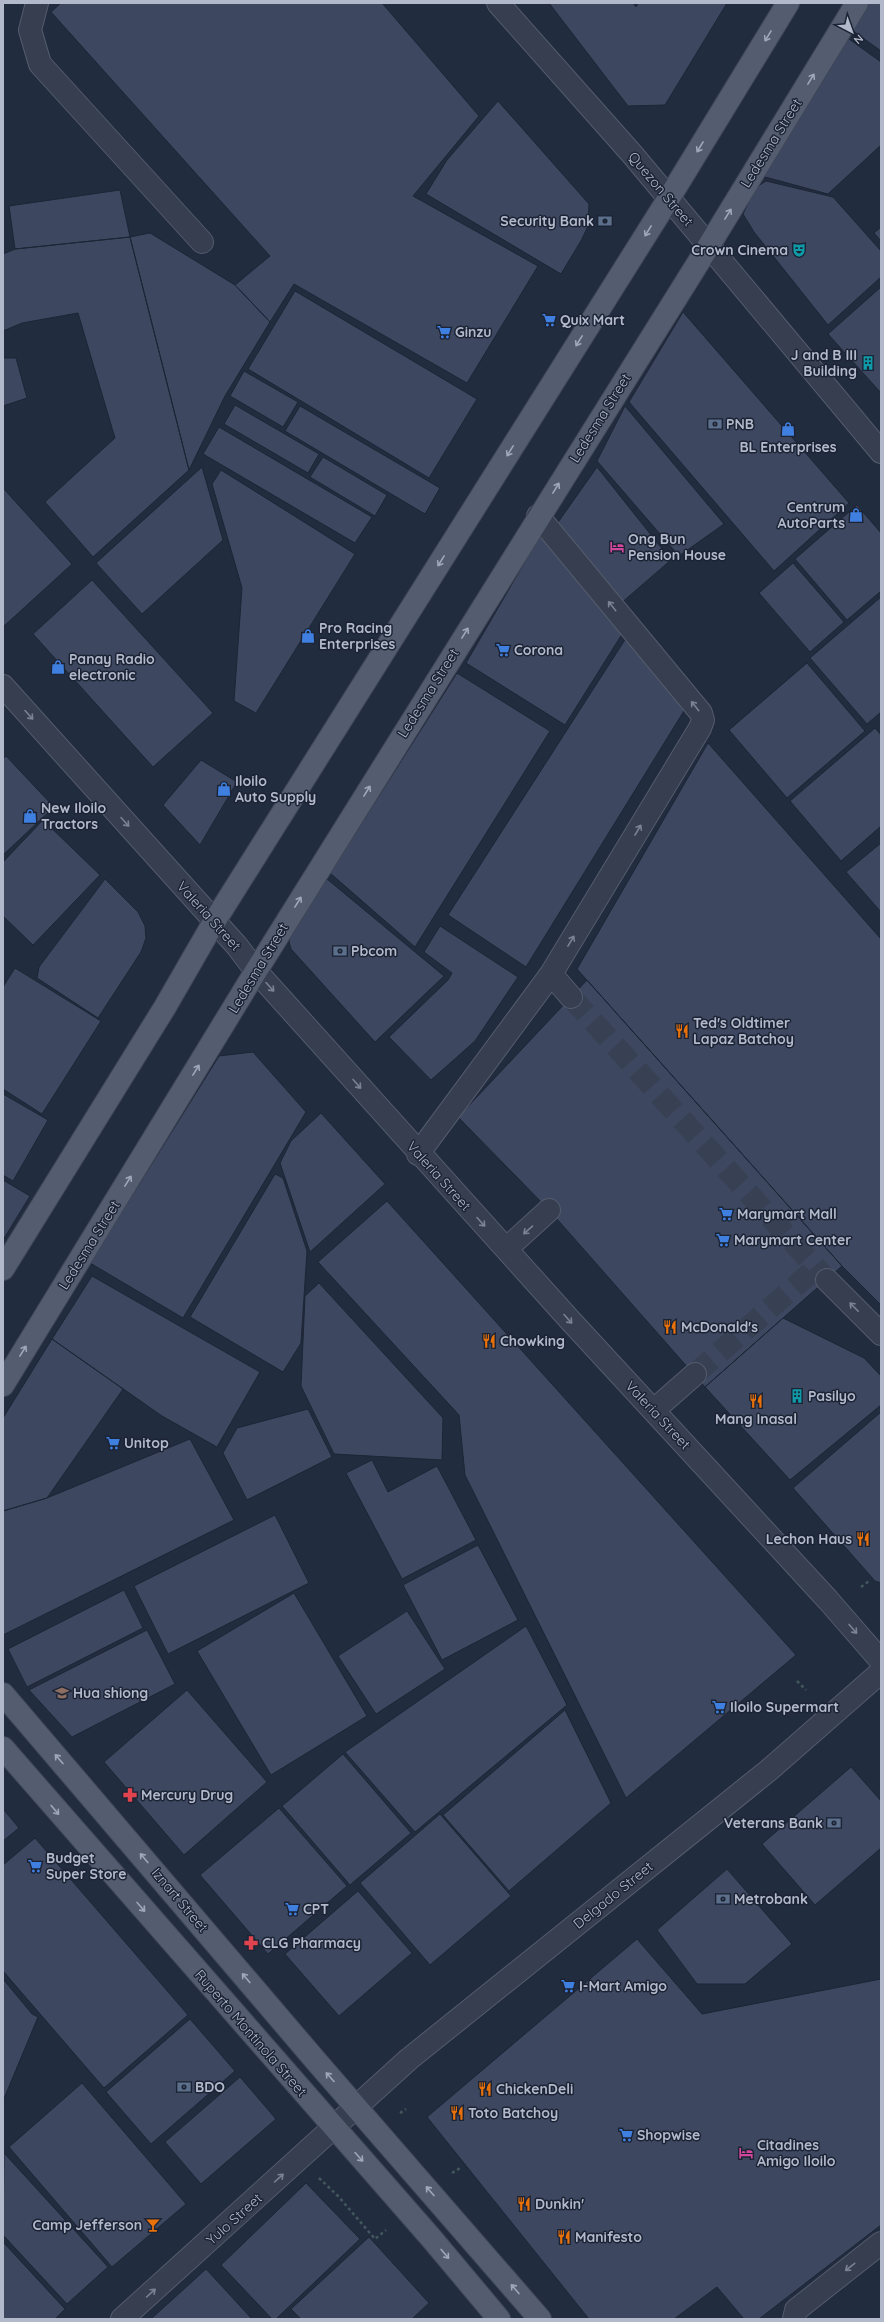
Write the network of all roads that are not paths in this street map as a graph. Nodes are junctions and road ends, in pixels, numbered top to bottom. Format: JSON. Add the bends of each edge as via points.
{"nodes":[{"id":1,"x":38,"y":3,"type":"edge"},
{"id":2,"x":498,"y":3,"type":"edge"},
{"id":3,"x":788,"y":3,"type":"edge"},
{"id":4,"x":857,"y":3,"type":"edge"},
{"id":5,"x":669,"y":198,"type":"junction"},
{"id":6,"x":202,"y":242,"type":"dead end"},
{"id":7,"x":708,"y":247,"type":"junction"},
{"id":8,"x":881,"y":452,"type":"edge"},
{"id":9,"x":538,"y":516,"type":"junction"},
{"id":10,"x":3,"y":686,"type":"edge"},
{"id":11,"x":214,"y":922,"type":"junction"},
{"id":12,"x":256,"y":971,"type":"junction"},
{"id":13,"x":550,"y":974,"type":"junction"},
{"id":14,"x":571,"y":997,"type":"tunnel mouth"},
{"id":15,"x":418,"y":1154,"type":"junction"},
{"id":16,"x":549,"y":1210,"type":"dead end"},
{"id":17,"x":506,"y":1249,"type":"junction"},
{"id":18,"x":3,"y":1269,"type":"edge"},
{"id":19,"x":827,"y":1280,"type":"tunnel mouth"},
{"id":20,"x":881,"y":1334,"type":"edge"},
{"id":21,"x":695,"y":1374,"type":"tunnel mouth"},
{"id":22,"x":3,"y":1385,"type":"edge"},
{"id":23,"x":654,"y":1410,"type":"junction"},
{"id":24,"x":881,"y":1661,"type":"edge"},
{"id":25,"x":881,"y":1672,"type":"edge"},
{"id":26,"x":3,"y":1694,"type":"edge"},
{"id":27,"x":3,"y":1748,"type":"edge"},
{"id":28,"x":345,"y":2117,"type":"junction"},
{"id":29,"x":881,"y":2242,"type":"edge"},
{"id":30,"x":122,"y":2319,"type":"edge"},
{"id":31,"x":499,"y":2319,"type":"edge"},
{"id":32,"x":540,"y":2319,"type":"edge"},
{"id":33,"x":794,"y":2319,"type":"edge"}],
"edges":[{"from":1,"to":6,"type":"street","via":[[30,30],[40,64]]},
{"from":2,"to":5,"type":"street","name":"Quezon Street"},
{"from":3,"to":5,"type":"main road","one_way":true},
{"from":7,"to":4,"type":"main road","name":"Ledesma Street","one_way":true},
{"from":5,"to":7,"type":"street","name":"Quezon Street"},
{"from":5,"to":11,"type":"main road","one_way":true},
{"from":7,"to":8,"type":"street","name":"Quezon Street"},
{"from":9,"to":7,"type":"main road","name":"Ledesma Street","one_way":true},
{"from":12,"to":9,"type":"main road","name":"Ledesma Street","one_way":true},
{"from":13,"to":9,"type":"street","one_way":true,"via":[[703,720],[700,713]]},
{"from":10,"to":11,"type":"street","name":"Valeria Street","one_way":true},
{"from":11,"to":12,"type":"street","name":"Valeria Street"},
{"from":11,"to":18,"type":"main road","via":[[165,1007]]},
{"from":12,"to":15,"type":"street","name":"Valeria Street","one_way":true},
{"from":22,"to":12,"type":"main road","name":"Ledesma Street","one_way":true},
{"from":13,"to":14,"type":"street"},
{"from":13,"to":15,"type":"street"},
{"from":15,"to":17,"type":"street","name":"Valeria Street","one_way":true},
{"from":16,"to":17,"type":"street","one_way":true},
{"from":17,"to":23,"type":"street","name":"Valeria Street","one_way":true},
{"from":20,"to":19,"type":"street","one_way":true},
{"from":21,"to":23,"type":"street"},
{"from":23,"to":24,"type":"street","name":"Valeria Street","one_way":true},
{"from":25,"to":28,"type":"street","name":"Delgado Street","via":[[769,1770],[409,2059]]},
{"from":28,"to":26,"type":"main road","name":"Iznart Street","one_way":true},
{"from":27,"to":28,"type":"main road","name":"Ruperto Montinola Street","one_way":true},
{"from":30,"to":28,"type":"street","name":"Yulo Street","one_way":true},
{"from":28,"to":31,"type":"main road","name":"Ruperto Montinola Street","one_way":true,"via":[[432,2239]]},
{"from":32,"to":28,"type":"main road","name":"Ruperto Montinola Street","one_way":true},
{"from":29,"to":33,"type":"street","one_way":true,"via":[[796,2310]]}]}
